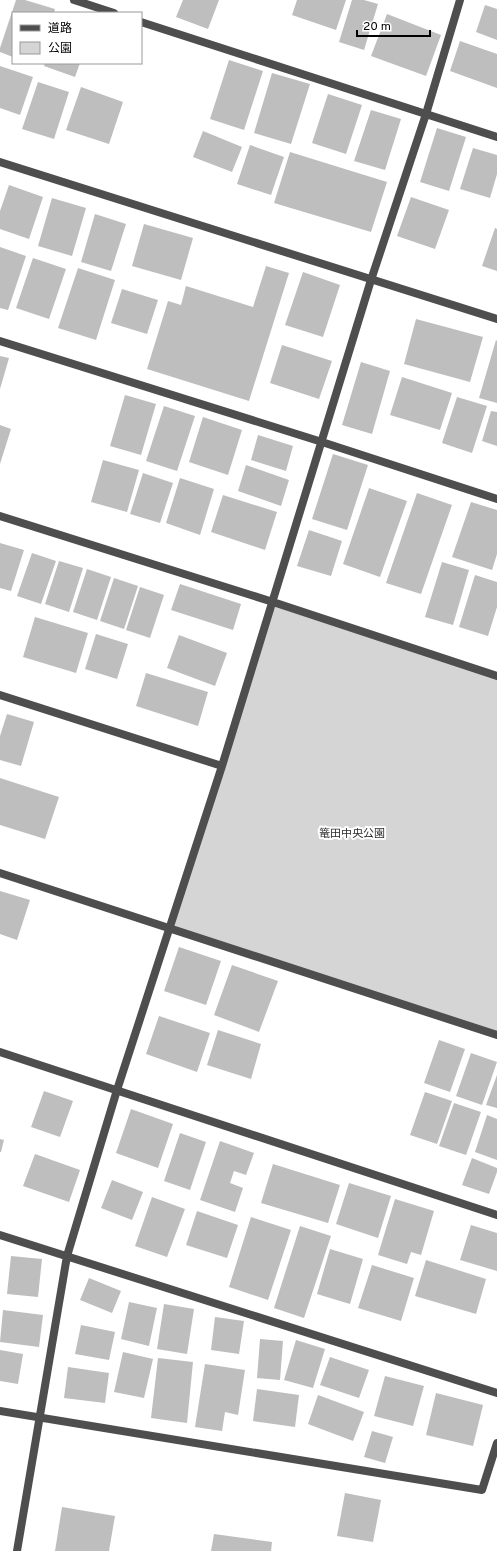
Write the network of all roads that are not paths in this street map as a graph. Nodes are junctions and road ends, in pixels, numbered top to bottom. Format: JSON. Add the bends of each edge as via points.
{"nodes":[{"id":1,"x":74,"y":0,"type":"edge"},
{"id":2,"x":460,"y":0,"type":"edge"},
{"id":3,"x":111,"y":12,"type":"edge"},
{"id":4,"x":142,"y":22,"type":"edge"},
{"id":5,"x":426,"y":114,"type":"junction"},
{"id":6,"x":497,"y":137,"type":"edge"},
{"id":7,"x":0,"y":162,"type":"edge"},
{"id":8,"x":371,"y":280,"type":"junction"},
{"id":9,"x":497,"y":319,"type":"edge"},
{"id":10,"x":0,"y":341,"type":"edge"},
{"id":11,"x":322,"y":442,"type":"junction"},
{"id":12,"x":497,"y":499,"type":"edge"},
{"id":13,"x":0,"y":516,"type":"edge"},
{"id":14,"x":273,"y":602,"type":"junction"},
{"id":15,"x":497,"y":676,"type":"edge"},
{"id":16,"x":0,"y":695,"type":"edge"},
{"id":17,"x":222,"y":766,"type":"junction"},
{"id":18,"x":0,"y":873,"type":"edge"},
{"id":19,"x":170,"y":928,"type":"junction"},
{"id":20,"x":497,"y":1035,"type":"edge"},
{"id":21,"x":0,"y":1052,"type":"edge"},
{"id":22,"x":117,"y":1090,"type":"junction"},
{"id":23,"x":497,"y":1216,"type":"edge"},
{"id":24,"x":0,"y":1235,"type":"edge"},
{"id":25,"x":67,"y":1256,"type":"junction"},
{"id":26,"x":497,"y":1393,"type":"edge"},
{"id":27,"x":0,"y":1411,"type":"edge"},
{"id":28,"x":40,"y":1418,"type":"junction"},
{"id":29,"x":497,"y":1444,"type":"edge"},
{"id":30,"x":17,"y":1551,"type":"edge"}],
"edges":[{"from":1,"to":3,"type":"street"},
{"from":2,"to":5,"type":"street"},
{"from":4,"to":5,"type":"street"},
{"from":5,"to":6,"type":"street"},
{"from":5,"to":8,"type":"street"},
{"from":7,"to":8,"type":"street"},
{"from":8,"to":9,"type":"street"},
{"from":8,"to":11,"type":"street"},
{"from":10,"to":11,"type":"street"},
{"from":11,"to":12,"type":"street"},
{"from":11,"to":14,"type":"street"},
{"from":13,"to":14,"type":"street"},
{"from":14,"to":15,"type":"street"},
{"from":14,"to":17,"type":"street"},
{"from":16,"to":17,"type":"street"},
{"from":17,"to":19,"type":"street"},
{"from":18,"to":19,"type":"street"},
{"from":19,"to":20,"type":"street"},
{"from":19,"to":22,"type":"street"},
{"from":21,"to":22,"type":"street"},
{"from":22,"to":23,"type":"street"},
{"from":22,"to":25,"type":"street"},
{"from":24,"to":25,"type":"street"},
{"from":25,"to":26,"type":"street"},
{"from":25,"to":28,"type":"street"},
{"from":27,"to":28,"type":"street"},
{"from":28,"to":29,"type":"street","via":[[482,1490]]},
{"from":28,"to":30,"type":"street"}]}
